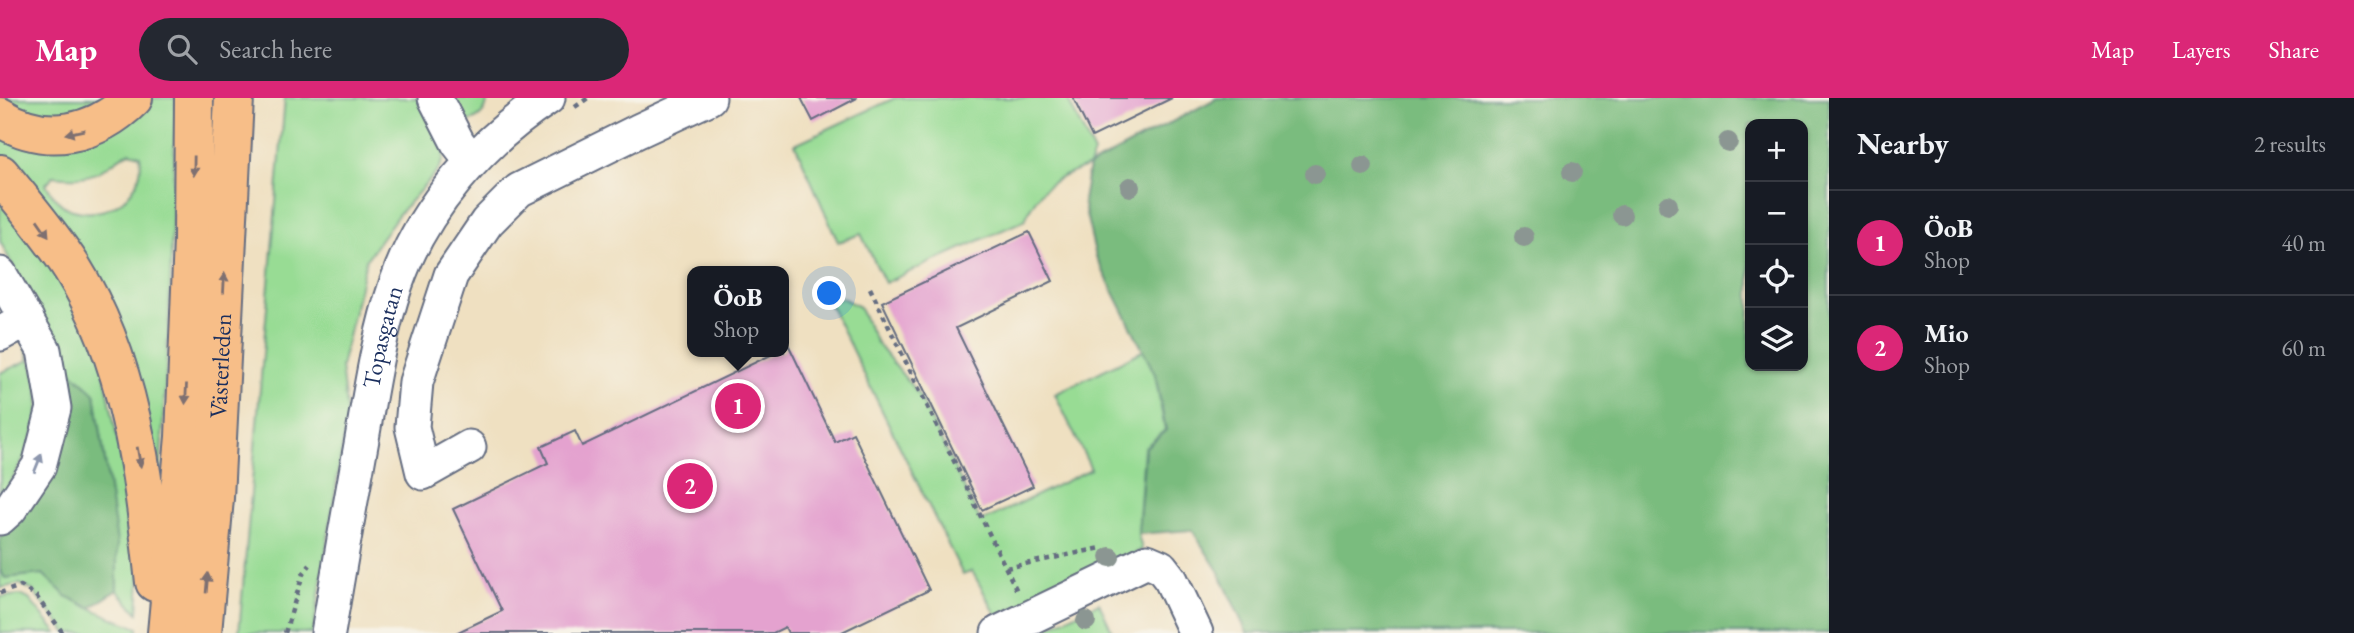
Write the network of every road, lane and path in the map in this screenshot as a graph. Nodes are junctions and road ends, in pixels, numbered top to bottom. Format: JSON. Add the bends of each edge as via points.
{"nodes":[{"id":1,"x":133,"y":98,"type":"edge"},
{"id":2,"x":194,"y":98,"type":"edge"},
{"id":3,"x":234,"y":98,"type":"edge"},
{"id":4,"x":435,"y":98,"type":"edge"},
{"id":5,"x":709,"y":98,"type":"edge"},
{"id":6,"x":530,"y":103,"type":"edge"},
{"id":7,"x":0,"y":117,"type":"edge"},
{"id":8,"x":472,"y":161,"type":"junction"},
{"id":9,"x":0,"y":174,"type":"edge"},
{"id":10,"x":2,"y":282,"type":"edge"},
{"id":11,"x":870,"y":288,"type":"dead end"},
{"id":12,"x":13,"y":326,"type":"edge"},
{"id":13,"x":469,"y":447,"type":"dead end"},
{"id":14,"x":0,"y":518,"type":"edge"},
{"id":15,"x":1135,"y":566,"type":"junction"},
{"id":16,"x":1006,"y":568,"type":"junction"},
{"id":17,"x":1011,"y":578,"type":"dead end"},
{"id":18,"x":0,"y":593,"type":"edge"},
{"id":19,"x":63,"y":633,"type":"edge"},
{"id":20,"x":160,"y":633,"type":"edge"},
{"id":21,"x":167,"y":633,"type":"edge"},
{"id":22,"x":202,"y":633,"type":"edge"},
{"id":23,"x":328,"y":633,"type":"edge"},
{"id":24,"x":998,"y":633,"type":"edge"},
{"id":25,"x":1196,"y":633,"type":"edge"}],
"edges":[{"from":1,"to":7,"type":"highway","one_way":true,"via":[[89,129],[63,135],[32,132]]},
{"from":2,"to":21,"type":"highway","name":"Västerleden","one_way":true,"via":[[185,424]]},
{"from":22,"to":3,"type":"highway","name":"Västerleden","one_way":true,"via":[[214,498]]},
{"from":4,"to":8,"type":"street"},
{"from":5,"to":13,"type":"street","via":[[519,190],[487,222],[461,258],[447,286],[416,382],[412,427],[423,473]]},
{"from":6,"to":8,"type":"street","name":"Topasgatan"},
{"from":8,"to":23,"type":"street","name":"Topasgatan","via":[[425,223],[396,284],[378,349]]},
{"from":9,"to":20,"type":"highway","one_way":true,"via":[[72,269],[114,358],[145,495]]},
{"from":10,"to":12,"type":"street"},
{"from":11,"to":16,"type":"path"},
{"from":14,"to":12,"type":"street","one_way":true,"via":[[39,466],[54,408],[44,350]]},
{"from":15,"to":16,"type":"path","via":[[1110,546]]},
{"from":15,"to":24,"type":"street"},
{"from":15,"to":25,"type":"street","via":[[1161,567]]},
{"from":16,"to":17,"type":"path"},
{"from":18,"to":19,"type":"path","via":[[20,586],[36,596]]}]}
